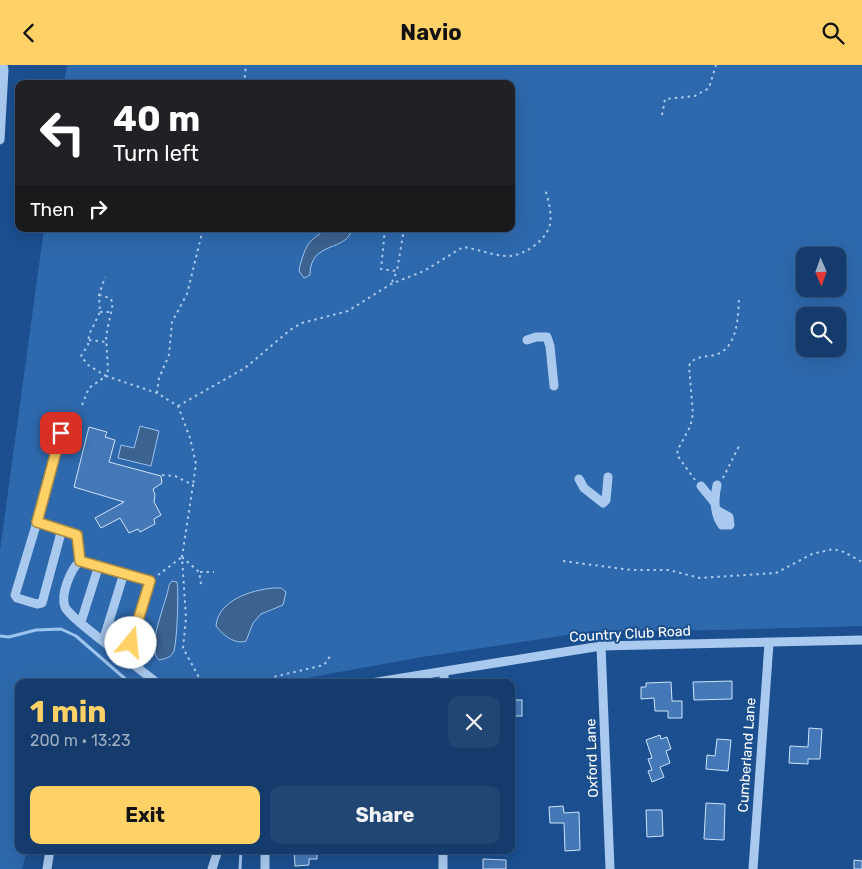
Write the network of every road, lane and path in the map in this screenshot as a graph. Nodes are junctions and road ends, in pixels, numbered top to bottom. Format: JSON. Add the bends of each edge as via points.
{"nodes":[{"id":1,"x":2,"y":65,"type":"edge"},
{"id":2,"x":246,"y":65,"type":"edge"},
{"id":3,"x":716,"y":65,"type":"edge"},
{"id":4,"x":244,"y":80,"type":"edge"},
{"id":5,"x":662,"y":115,"type":"dead end"},
{"id":6,"x":0,"y":140,"type":"edge"},
{"id":7,"x":545,"y":189,"type":"dead end"},
{"id":8,"x":202,"y":232,"type":"edge"},
{"id":9,"x":385,"y":232,"type":"edge"},
{"id":10,"x":404,"y":232,"type":"edge"},
{"id":11,"x":398,"y":271,"type":"junction"},
{"id":12,"x":104,"y":277,"type":"dead end"},
{"id":13,"x":391,"y":283,"type":"junction"},
{"id":14,"x":99,"y":295,"type":"junction"},
{"id":15,"x":738,"y":298,"type":"dead end"},
{"id":16,"x":100,"y":312,"type":"junction"},
{"id":17,"x":112,"y":312,"type":"junction"},
{"id":18,"x":89,"y":340,"type":"junction"},
{"id":19,"x":527,"y":340,"type":"dead end"},
{"id":20,"x":106,"y":342,"type":"junction"},
{"id":21,"x":106,"y":376,"type":"junction"},
{"id":22,"x":554,"y":386,"type":"dead end"},
{"id":23,"x":157,"y":393,"type":"junction"},
{"id":24,"x":82,"y":405,"type":"dead end"},
{"id":25,"x":178,"y":406,"type":"junction"},
{"id":26,"x":61,"y":433,"type":"dead end"},
{"id":27,"x":739,"y":446,"type":"dead end"},
{"id":28,"x":162,"y":475,"type":"dead end"},
{"id":29,"x":608,"y":477,"type":"dead end"},
{"id":30,"x":578,"y":479,"type":"dead end"},
{"id":31,"x":193,"y":485,"type":"junction"},
{"id":32,"x":717,"y":485,"type":"joint"},
{"id":33,"x":701,"y":487,"type":"joint"},
{"id":34,"x":714,"y":502,"type":"junction"},
{"id":35,"x":718,"y":511,"type":"dead end"},
{"id":36,"x":37,"y":522,"type":"junction"},
{"id":37,"x":62,"y":529,"type":"junction"},
{"id":38,"x":182,"y":557,"type":"junction"},
{"id":39,"x":80,"y":561,"type":"junction"},
{"id":40,"x":563,"y":561,"type":"dead end"},
{"id":41,"x":862,"y":562,"type":"edge"},
{"id":42,"x":99,"y":565,"type":"junction"},
{"id":43,"x":199,"y":572,"type":"junction"},
{"id":44,"x":214,"y":572,"type":"dead end"},
{"id":45,"x":124,"y":573,"type":"junction"},
{"id":46,"x":157,"y":576,"type":"dead end"},
{"id":47,"x":202,"y":584,"type":"dead end"},
{"id":48,"x":81,"y":623,"type":"junction"},
{"id":49,"x":862,"y":639,"type":"edge"},
{"id":50,"x":103,"y":641,"type":"junction"},
{"id":51,"x":769,"y":643,"type":"junction"},
{"id":52,"x":600,"y":646,"type":"junction"},
{"id":53,"x":331,"y":655,"type":"dead end"},
{"id":54,"x":126,"y":659,"type":"junction"},
{"id":55,"x":444,"y":671,"type":"junction"},
{"id":56,"x":152,"y":679,"type":"edge"},
{"id":57,"x":200,"y":679,"type":"edge"},
{"id":58,"x":269,"y":679,"type":"edge"},
{"id":59,"x":395,"y":679,"type":"edge"},
{"id":60,"x":444,"y":679,"type":"edge"},
{"id":61,"x":49,"y":854,"type":"edge"},
{"id":62,"x":217,"y":854,"type":"edge"},
{"id":63,"x":265,"y":854,"type":"edge"},
{"id":64,"x":443,"y":854,"type":"edge"},
{"id":65,"x":47,"y":869,"type":"edge"},
{"id":66,"x":212,"y":869,"type":"edge"},
{"id":67,"x":265,"y":869,"type":"edge"},
{"id":68,"x":443,"y":869,"type":"edge"},
{"id":69,"x":610,"y":869,"type":"edge"},
{"id":70,"x":753,"y":869,"type":"edge"}],
"edges":[{"from":1,"to":6,"type":"street"},
{"from":2,"to":4,"type":"path"},
{"from":3,"to":5,"type":"path","via":[[708,88],[695,96],[665,99]]},
{"from":7,"to":13,"type":"path","via":[[550,213],[548,231],[525,252],[510,256],[463,247],[424,271]]},
{"from":8,"to":23,"type":"path","via":[[187,294],[172,322],[169,355],[159,378]]},
{"from":9,"to":11,"type":"path","via":[[381,269]]},
{"from":10,"to":11,"type":"path"},
{"from":11,"to":13,"type":"path"},
{"from":12,"to":14,"type":"path"},
{"from":13,"to":25,"type":"path","via":[[348,311],[302,323],[245,368]]},
{"from":14,"to":16,"type":"path"},
{"from":14,"to":17,"type":"path","via":[[112,300]]},
{"from":15,"to":33,"type":"path","via":[[736,326],[725,350],[696,357],[689,367],[693,414],[677,455]]},
{"from":16,"to":17,"type":"path"},
{"from":16,"to":18,"type":"path"},
{"from":17,"to":20,"type":"path"},
{"from":18,"to":20,"type":"path"},
{"from":18,"to":21,"type":"path","via":[[82,358]]},
{"from":19,"to":22,"type":"street","via":[[547,337]]},
{"from":20,"to":21,"type":"path"},
{"from":21,"to":23,"type":"path"},
{"from":21,"to":24,"type":"path","via":[[89,388]]},
{"from":23,"to":25,"type":"path"},
{"from":25,"to":31,"type":"path","via":[[196,464]]},
{"from":26,"to":36,"type":"street"},
{"from":27,"to":32,"type":"path"},
{"from":28,"to":31,"type":"path","via":[[174,476]]},
{"from":29,"to":30,"type":"street","via":[[603,503]]},
{"from":31,"to":38,"type":"path"},
{"from":32,"to":34,"type":"street"},
{"from":33,"to":34,"type":"street"},
{"from":34,"to":35,"type":"street"},
{"from":36,"to":37,"type":"street"},
{"from":36,"to":37,"type":"street","via":[[15,595],[37,604],[42,603]]},
{"from":37,"to":39,"type":"street","via":[[79,537]]},
{"from":38,"to":43,"type":"path"},
{"from":38,"to":46,"type":"path"},
{"from":38,"to":57,"type":"path","via":[[186,618],[183,648]]},
{"from":39,"to":42,"type":"street"},
{"from":39,"to":48,"type":"street","via":[[72,573],[64,600],[69,612]]},
{"from":40,"to":41,"type":"path","via":[[631,570],[669,570],[700,578],[776,573],[812,555],[833,549]]},
{"from":42,"to":45,"type":"street"},
{"from":42,"to":48,"type":"street"},
{"from":43,"to":44,"type":"path"},
{"from":43,"to":47,"type":"path"},
{"from":45,"to":50,"type":"street"},
{"from":45,"to":54,"type":"street","via":[[150,581]]},
{"from":48,"to":50,"type":"street"},
{"from":49,"to":51,"type":"street","name":"Country Club Road"},
{"from":50,"to":54,"type":"street"},
{"from":51,"to":52,"type":"street","name":"Country Club Road"},
{"from":51,"to":70,"type":"street","name":"Cumberland Lane"},
{"from":52,"to":55,"type":"street","name":"Country Club Road"},
{"from":52,"to":69,"type":"street","name":"Oxford Lane"},
{"from":53,"to":58,"type":"path","via":[[324,665]]},
{"from":54,"to":56,"type":"street"},
{"from":55,"to":59,"type":"street","name":"Country Club Road"},
{"from":55,"to":60,"type":"street"},
{"from":61,"to":65,"type":"street"},
{"from":62,"to":66,"type":"street"},
{"from":63,"to":67,"type":"street"},
{"from":64,"to":68,"type":"street"}]}
